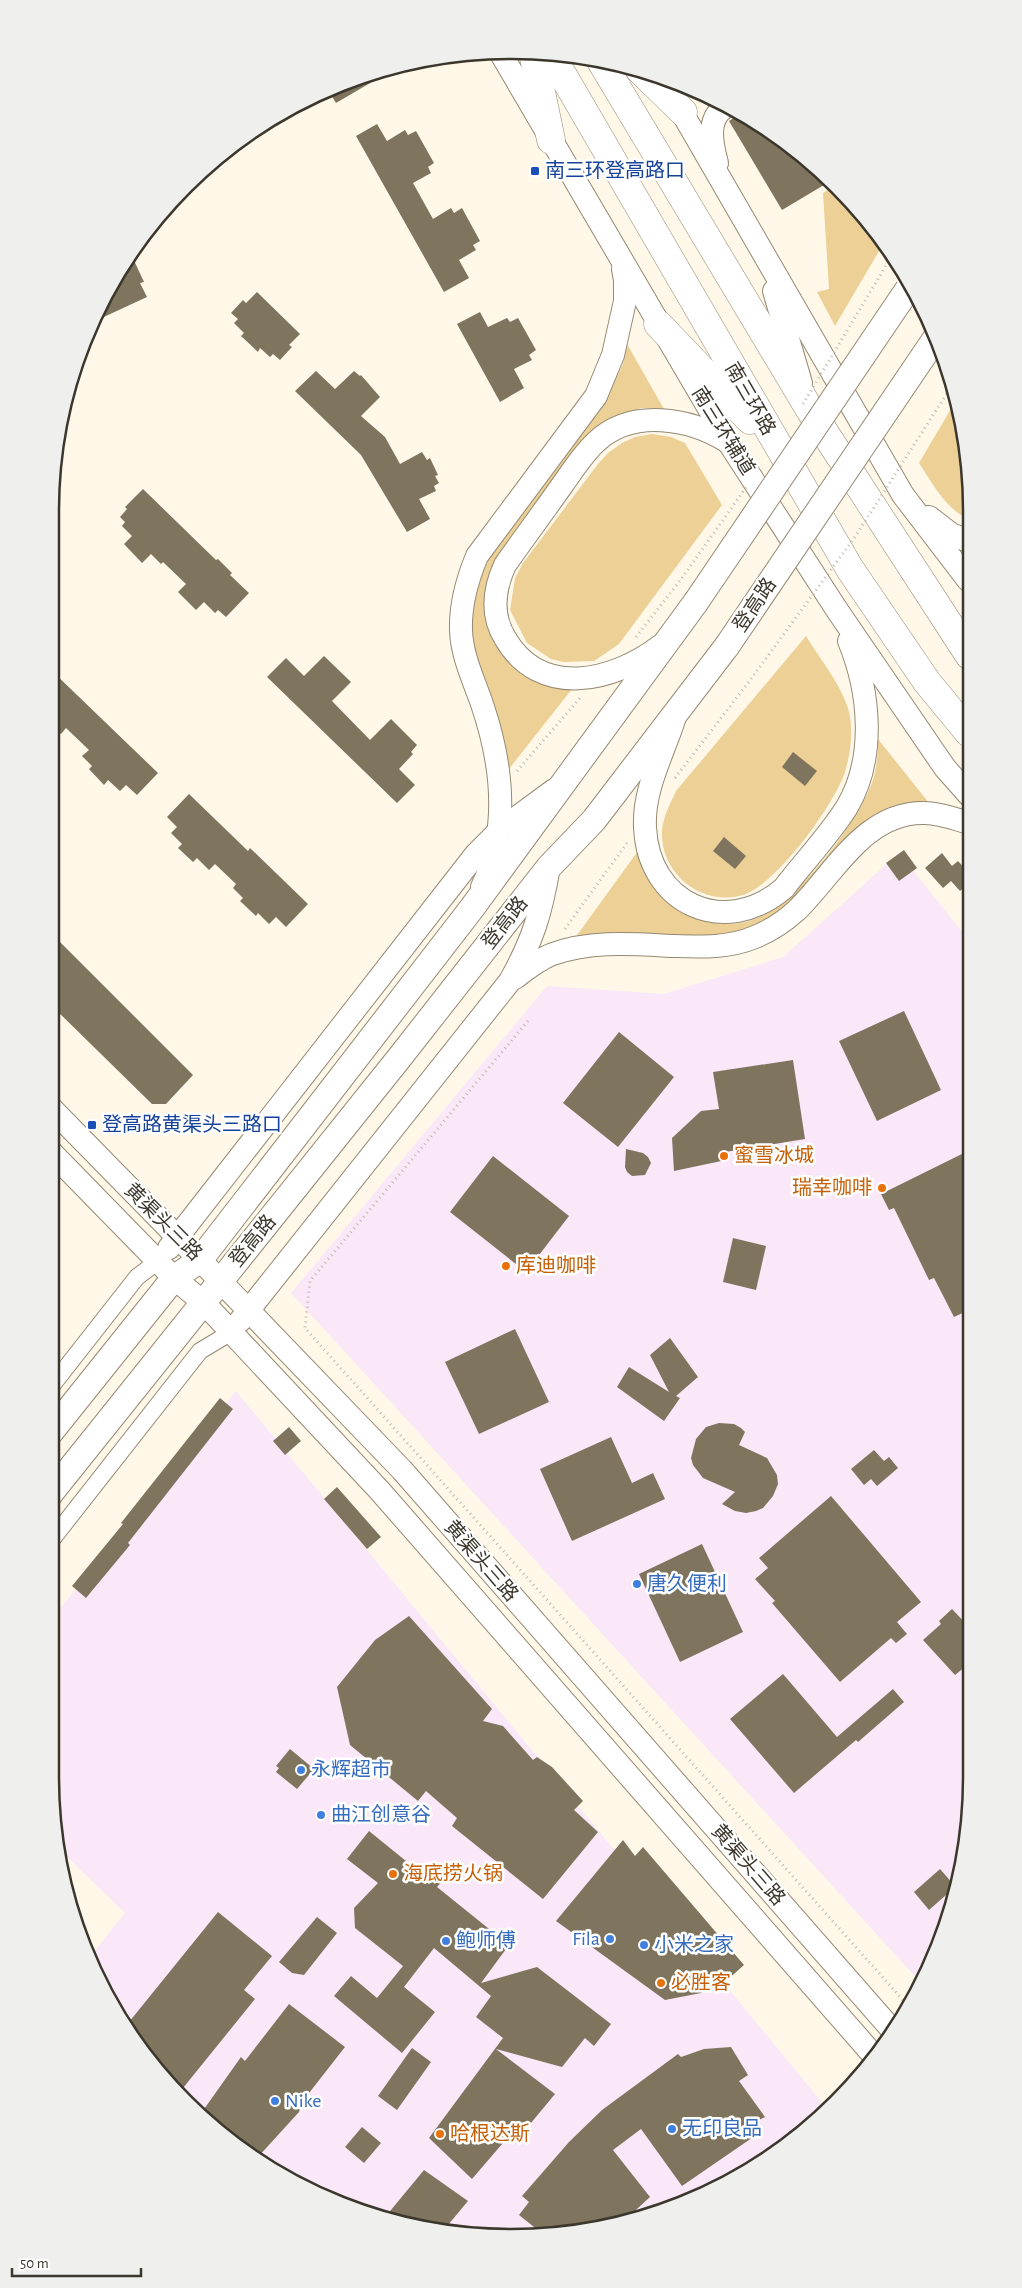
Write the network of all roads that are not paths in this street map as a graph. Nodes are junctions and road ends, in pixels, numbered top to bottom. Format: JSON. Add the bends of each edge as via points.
{"nodes":[{"id":1,"x":504,"y":59,"type":"edge"},
{"id":2,"x":534,"y":60,"type":"edge"},
{"id":3,"x":555,"y":61,"type":"edge"},
{"id":4,"x":605,"y":69,"type":"edge"},
{"id":5,"x":652,"y":82,"type":"edge"},
{"id":6,"x":667,"y":87,"type":"edge"},
{"id":7,"x":721,"y":110,"type":"edge"},
{"id":8,"x":682,"y":112,"type":"junction"},
{"id":9,"x":551,"y":140,"type":"junction"},
{"id":10,"x":731,"y":199,"type":"junction"},
{"id":11,"x":762,"y":255,"type":"junction"},
{"id":12,"x":620,"y":258,"type":"junction"},
{"id":13,"x":906,"y":291,"type":"edge"},
{"id":14,"x":658,"y":324,"type":"junction"},
{"id":15,"x":931,"y":344,"type":"edge"},
{"id":16,"x":804,"y":410,"type":"junction"},
{"id":17,"x":729,"y":442,"type":"junction"},
{"id":18,"x":780,"y":451,"type":"junction"},
{"id":19,"x":903,"y":495,"type":"junction"},
{"id":20,"x":963,"y":539,"type":"edge"},
{"id":21,"x":963,"y":573,"type":"edge"},
{"id":22,"x":837,"y":610,"type":"junction"},
{"id":23,"x":663,"y":644,"type":"junction"},
{"id":24,"x":963,"y":646,"type":"edge"},
{"id":25,"x":677,"y":712,"type":"junction"},
{"id":26,"x":963,"y":726,"type":"edge"},
{"id":27,"x":564,"y":781,"type":"junction"},
{"id":28,"x":963,"y":788,"type":"edge"},
{"id":29,"x":963,"y":822,"type":"edge"},
{"id":30,"x":498,"y":833,"type":"junction"},
{"id":31,"x":549,"y":867,"type":"junction"},
{"id":32,"x":472,"y":908,"type":"junction"},
{"id":33,"x":510,"y":981,"type":"junction"},
{"id":34,"x":59,"y":1116,"type":"edge"},
{"id":35,"x":59,"y":1160,"type":"edge"},
{"id":36,"x":178,"y":1236,"type":"junction"},
{"id":37,"x":200,"y":1260,"type":"junction"},
{"id":38,"x":166,"y":1270,"type":"junction"},
{"id":39,"x":221,"y":1281,"type":"junction"},
{"id":40,"x":204,"y":1303,"type":"junction"},
{"id":41,"x":248,"y":1310,"type":"junction"},
{"id":42,"x":230,"y":1333,"type":"junction"},
{"id":43,"x":59,"y":1377,"type":"edge"},
{"id":44,"x":59,"y":1421,"type":"edge"},
{"id":45,"x":59,"y":1483,"type":"edge"},
{"id":46,"x":59,"y":1531,"type":"edge"},
{"id":47,"x":888,"y":2026,"type":"edge"},
{"id":48,"x":870,"y":2052,"type":"edge"}],
"edges":[{"from":1,"to":9,"type":"main road","name":"南三环辅道"},
{"from":2,"to":9,"type":"highway"},
{"from":3,"to":18,"type":"highway","name":"南三环路"},
{"from":4,"to":16,"type":"highway"},
{"from":5,"to":8,"type":"highway"},
{"from":6,"to":8,"type":"main road"},
{"from":7,"to":10,"type":"main road","via":[[714,116],[712,140]]},
{"from":8,"to":10,"type":"main road"},
{"from":9,"to":12,"type":"main road","name":"南三环辅道"},
{"from":10,"to":11,"type":"main road"},
{"from":11,"to":16,"type":"main road"},
{"from":11,"to":19,"type":"main road"},
{"from":12,"to":14,"type":"main road","name":"南三环辅道"},
{"from":12,"to":30,"type":"main road","via":[[626,301],[606,375],[582,416],[477,556],[467,581],[461,632],[494,743],[500,792]]},
{"from":13,"to":23,"type":"main road","name":"登高路","bridge":true,"via":[[696,602]]},
{"from":14,"to":17,"type":"main road","name":"南三环辅道"},
{"from":14,"to":18,"type":"highway"},
{"from":15,"to":25,"type":"main road","name":"登高路","bridge":true,"via":[[727,646]]},
{"from":16,"to":24,"type":"highway"},
{"from":17,"to":22,"type":"main road","name":"南三环辅道"},
{"from":17,"to":23,"type":"main road","via":[[712,432],[672,421],[636,422],[607,434],[588,450],[505,565],[500,577],[495,604],[502,633],[520,660],[545,674],[570,678],[603,676],[642,660]]},
{"from":18,"to":26,"type":"highway","name":"南三环路","via":[[850,569],[927,682]]},
{"from":19,"to":20,"type":"main road","via":[[951,534]]},
{"from":19,"to":21,"type":"main road"},
{"from":22,"to":25,"type":"main road","via":[[857,660],[866,708],[864,756],[847,807],[784,888],[771,899],[739,911],[721,913],[702,909],[685,903],[657,872],[646,836],[645,810]]},
{"from":22,"to":28,"type":"main road","name":"南三环辅道","via":[[945,768]]},
{"from":23,"to":27,"type":"main road","name":"登高路"},
{"from":25,"to":31,"type":"main road","name":"登高路","via":[[594,820]]},
{"from":27,"to":30,"type":"main road"},
{"from":27,"to":32,"type":"main road","name":"登高路"},
{"from":29,"to":33,"type":"main road","via":[[925,813],[902,816],[881,824],[865,835],[796,911],[756,937],[716,947],[619,943],[582,948],[554,954]]},
{"from":30,"to":32,"type":"main road","via":[[488,874]]},
{"from":30,"to":36,"type":"main road","via":[[476,854]]},
{"from":31,"to":33,"type":"main road","via":[[541,910],[523,958]]},
{"from":31,"to":39,"type":"main road","name":"登高路"},
{"from":32,"to":37,"type":"main road","name":"登高路"},
{"from":33,"to":41,"type":"main road"},
{"from":34,"to":36,"type":"main road","name":"黄渠头三路"},
{"from":35,"to":38,"type":"main road","name":"黄渠头三路"},
{"from":36,"to":37,"type":"main road","name":"黄渠头三路"},
{"from":36,"to":38,"type":"main road"},
{"from":37,"to":38,"type":"main road","name":"登高路"},
{"from":37,"to":39,"type":"main road","name":"黄渠头三路"},
{"from":38,"to":40,"type":"main road","name":"黄渠头三路"},
{"from":38,"to":43,"type":"street","via":[[137,1277]]},
{"from":38,"to":44,"type":"main road","name":"登高路"},
{"from":39,"to":40,"type":"main road","name":"登高路"},
{"from":39,"to":41,"type":"main road","name":"黄渠头三路"},
{"from":40,"to":42,"type":"main road","name":"黄渠头三路"},
{"from":40,"to":45,"type":"main road","name":"登高路"},
{"from":41,"to":42,"type":"main road"},
{"from":41,"to":47,"type":"main road","name":"黄渠头三路","via":[[402,1470]]},
{"from":42,"to":46,"type":"street","via":[[200,1351]]},
{"from":42,"to":48,"type":"main road","name":"黄渠头三路","via":[[380,1490]]}]}
